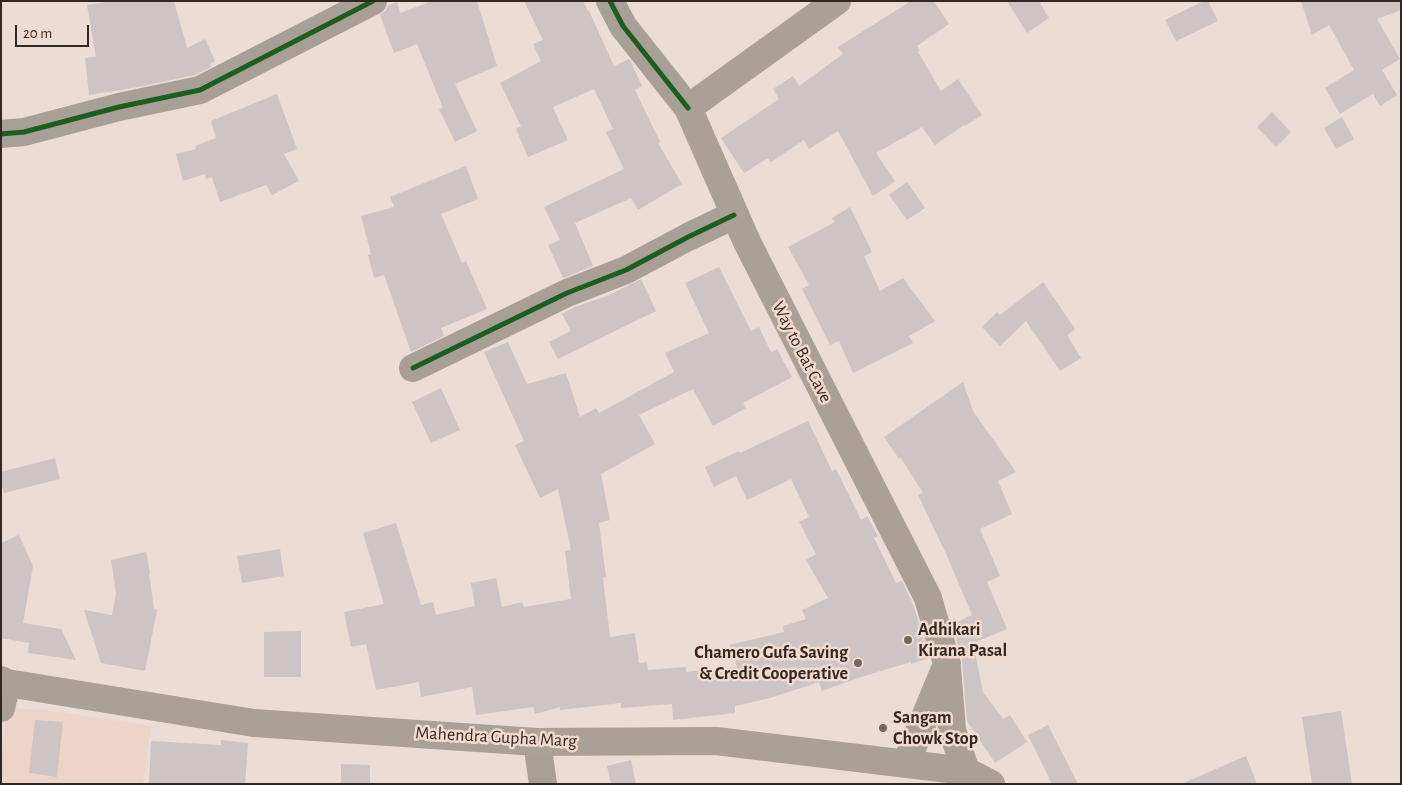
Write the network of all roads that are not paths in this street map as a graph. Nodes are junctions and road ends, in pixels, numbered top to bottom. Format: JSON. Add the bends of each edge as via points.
{"nodes":[{"id":1,"x":373,"y":1,"type":"edge"},
{"id":2,"x":610,"y":1,"type":"edge"},
{"id":3,"x":837,"y":1,"type":"edge"},
{"id":4,"x":688,"y":108,"type":"junction"},
{"id":5,"x":1,"y":134,"type":"edge"},
{"id":6,"x":734,"y":215,"type":"junction"},
{"id":7,"x":413,"y":368,"type":"dead end"},
{"id":8,"x":947,"y":664,"type":"junction"},
{"id":9,"x":3,"y":690,"type":"edge"},
{"id":10,"x":537,"y":742,"type":"junction"},
{"id":11,"x":906,"y":763,"type":"junction"},
{"id":12,"x":966,"y":771,"type":"junction"},
{"id":13,"x":543,"y":784,"type":"edge"},
{"id":14,"x":991,"y":784,"type":"edge"}],
"edges":[{"from":1,"to":5,"type":"street","via":[[200,90],[24,132]]},
{"from":2,"to":4,"type":"street","via":[[623,26]]},
{"from":3,"to":4,"type":"main road"},
{"from":4,"to":6,"type":"main road","name":"Way to Bat Cave"},
{"from":6,"to":7,"type":"street","via":[[626,270],[567,293]]},
{"from":6,"to":8,"type":"main road","name":"Way to Bat Cave","via":[[928,598]]},
{"from":8,"to":11,"type":"main road"},
{"from":8,"to":12,"type":"main road","name":"Way to Bat Cave","via":[[952,730]]},
{"from":9,"to":10,"type":"main road","name":"Mahendra Gupha Marg","via":[[254,723]]},
{"from":10,"to":11,"type":"main road","name":"Mahendra Gupha Marg","via":[[716,741]]},
{"from":10,"to":13,"type":"street"},
{"from":11,"to":12,"type":"main road","name":"Mahendra Gupha Marg"},
{"from":12,"to":14,"type":"main road","name":"Mahendra Gupha Marg"}]}
